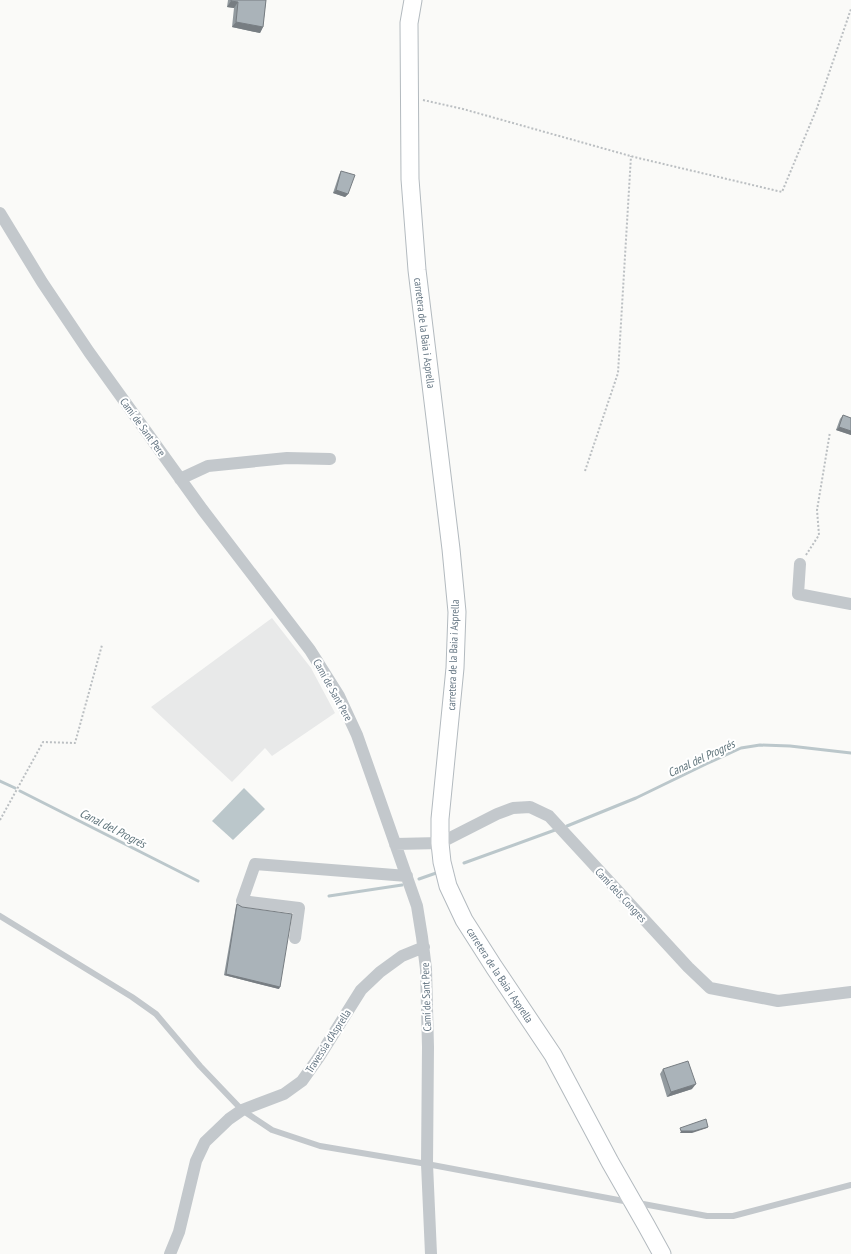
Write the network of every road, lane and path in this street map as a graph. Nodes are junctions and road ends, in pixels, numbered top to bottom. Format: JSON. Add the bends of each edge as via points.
{"nodes":[{"id":1,"x":413,"y":0,"type":"edge"},
{"id":2,"x":851,"y":9,"type":"edge"},
{"id":3,"x":410,"y":97,"type":"junction"},
{"id":4,"x":631,"y":156,"type":"junction"},
{"id":5,"x":0,"y":213,"type":"edge"},
{"id":6,"x":830,"y":432,"type":"dead end"},
{"id":7,"x":330,"y":459,"type":"dead end"},
{"id":8,"x":586,"y":472,"type":"dead end"},
{"id":9,"x":180,"y":479,"type":"junction"},
{"id":10,"x":800,"y":564,"type":"joint"},
{"id":11,"x":851,"y":604,"type":"edge"},
{"id":12,"x":102,"y":645,"type":"dead end"},
{"id":13,"x":0,"y":820,"type":"edge"},
{"id":14,"x":440,"y":843,"type":"junction"},
{"id":15,"x":395,"y":844,"type":"junction"},
{"id":16,"x":407,"y":876,"type":"junction"},
{"id":17,"x":0,"y":916,"type":"edge"},
{"id":18,"x":295,"y":938,"type":"dead end"},
{"id":19,"x":424,"y":947,"type":"junction"},
{"id":20,"x":851,"y":992,"type":"edge"},
{"id":21,"x":242,"y":1110,"type":"junction"},
{"id":22,"x":428,"y":1164,"type":"junction"},
{"id":23,"x":851,"y":1185,"type":"edge"},
{"id":24,"x":633,"y":1203,"type":"junction"},
{"id":25,"x":170,"y":1254,"type":"edge"},
{"id":26,"x":430,"y":1254,"type":"edge"},
{"id":27,"x":662,"y":1254,"type":"edge"}],
"edges":[{"from":1,"to":3,"type":"main road","name":"carretera de la Baia i Asprella","via":[[410,23]]},
{"from":2,"to":4,"type":"path","via":[[817,108],[782,192]]},
{"from":3,"to":4,"type":"path"},
{"from":3,"to":14,"type":"main road","name":"carretera de la Baia i Asprella","via":[[410,179],[417,270],[457,612]]},
{"from":4,"to":8,"type":"path","via":[[618,373]]},
{"from":5,"to":9,"type":"street","name":"Camí de Sant Pere","via":[[42,282]]},
{"from":6,"to":10,"type":"path","via":[[817,510],[819,535]]},
{"from":7,"to":9,"type":"street","via":[[287,458],[208,466]]},
{"from":9,"to":15,"type":"street","name":"Camí de Sant Pere","via":[[310,650],[339,696],[357,735]]},
{"from":10,"to":11,"type":"street","via":[[798,594]]},
{"from":12,"to":13,"type":"path","via":[[75,743],[43,742]]},
{"from":14,"to":15,"type":"street","name":"Camí dels Congres"},
{"from":14,"to":20,"type":"street","name":"Camí dels Congres","via":[[502,812],[513,808],[530,807],[548,816],[710,988],[778,1001]]},
{"from":14,"to":24,"type":"main road","name":"carretera de la Baia i Asprella","via":[[448,886],[464,920],[554,1055]]},
{"from":15,"to":16,"type":"street","name":"Camí de Sant Pere"},
{"from":16,"to":18,"type":"street","via":[[255,864],[242,901],[299,908]]},
{"from":16,"to":19,"type":"street","name":"Camí de Sant Pere","via":[[417,906]]},
{"from":17,"to":21,"type":"lane","via":[[156,1014]]},
{"from":19,"to":21,"type":"street","name":"Travessia d'Asprella","via":[[402,956],[361,990],[302,1081],[284,1094]]},
{"from":19,"to":22,"type":"street","name":"Camí de Sant Pere","via":[[428,1047]]},
{"from":21,"to":22,"type":"lane","via":[[272,1130],[320,1146]]},
{"from":21,"to":25,"type":"street","name":"Travessia d'Asprella","via":[[205,1142],[196,1160],[179,1232]]},
{"from":22,"to":24,"type":"lane"},
{"from":22,"to":26,"type":"street","name":"Camí de Sant Pere"},
{"from":23,"to":24,"type":"lane","via":[[733,1216],[707,1216]]},
{"from":24,"to":27,"type":"main road","name":"carretera de la Baia i Asprella"}]}
